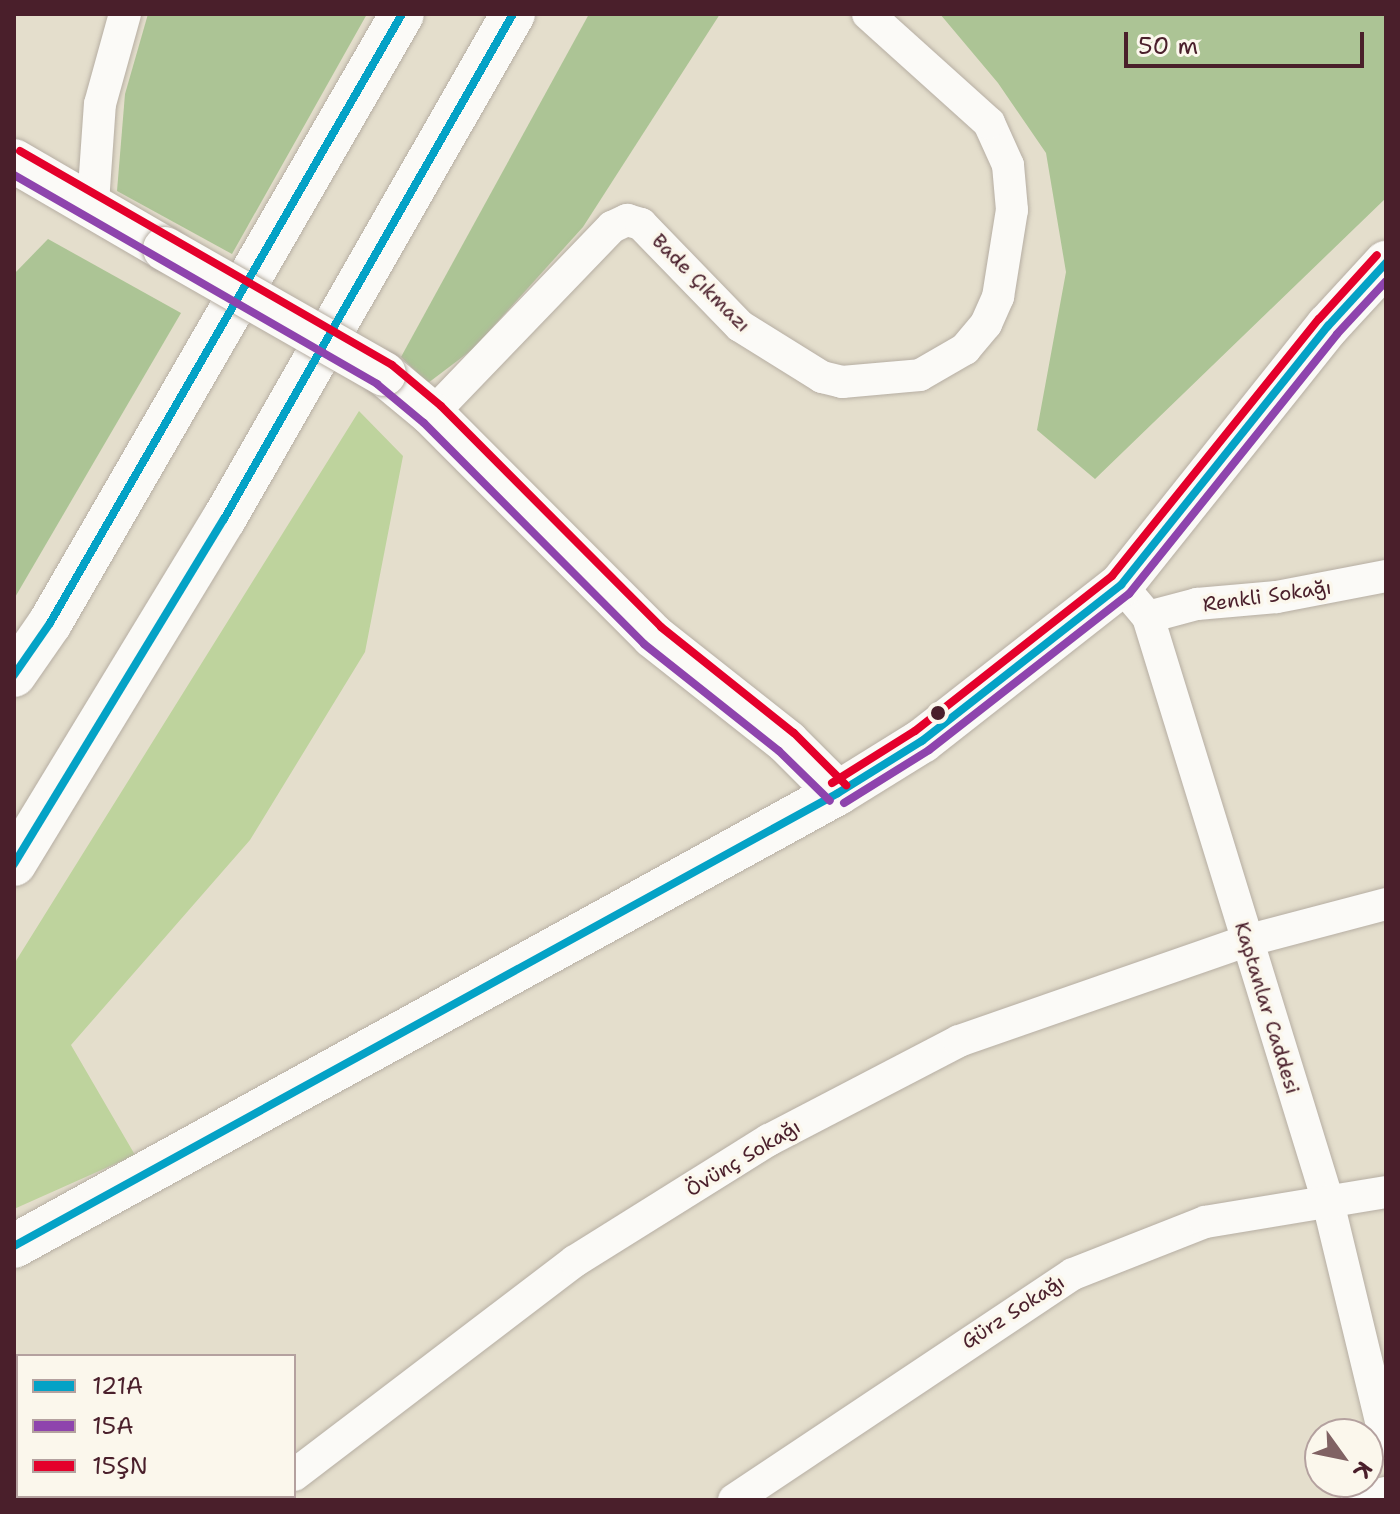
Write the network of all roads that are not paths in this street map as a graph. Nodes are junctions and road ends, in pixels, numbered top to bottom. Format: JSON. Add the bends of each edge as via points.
{"nodes":[{"id":1,"x":125,"y":14,"type":"edge"},
{"id":2,"x":402,"y":14,"type":"edge"},
{"id":3,"x":513,"y":14,"type":"edge"},
{"id":4,"x":868,"y":14,"type":"edge"},
{"id":5,"x":14,"y":161,"type":"edge"},
{"id":6,"x":93,"y":203,"type":"junction"},
{"id":7,"x":1386,"y":263,"type":"edge"},
{"id":8,"x":432,"y":414,"type":"junction"},
{"id":9,"x":1386,"y":576,"type":"edge"},
{"id":10,"x":1134,"y":601,"type":"junction"},
{"id":11,"x":14,"y":675,"type":"edge"},
{"id":12,"x":838,"y":793,"type":"junction"},
{"id":13,"x":14,"y":864,"type":"edge"},
{"id":14,"x":1386,"y":904,"type":"edge"},
{"id":15,"x":1246,"y":941,"type":"junction"},
{"id":16,"x":1386,"y":1192,"type":"edge"},
{"id":17,"x":1327,"y":1198,"type":"junction"},
{"id":18,"x":14,"y":1246,"type":"edge"},
{"id":19,"x":1386,"y":1442,"type":"edge"},
{"id":20,"x":296,"y":1473,"type":"edge"},
{"id":21,"x":1386,"y":1493,"type":"edge"},
{"id":22,"x":734,"y":1500,"type":"edge"},
{"id":23,"x":1357,"y":1500,"type":"edge"}],
"edges":[{"from":1,"to":6,"type":"street","via":[[100,104]]},
{"from":2,"to":11,"type":"main road","via":[[50,623]]},
{"from":3,"to":13,"type":"main road","via":[[224,519]]},
{"from":4,"to":8,"type":"street","name":"Bade Çıkmazı","via":[[989,123],[1008,165],[1012,210],[998,297],[986,324],[965,349],[920,375],[842,382],[822,377],[740,326],[641,224],[627,220],[612,227]]},
{"from":5,"to":6,"type":"main road"},
{"from":6,"to":8,"type":"main road","bridge":true,"via":[[384,374]]},
{"from":7,"to":10,"type":"main road","via":[[1328,326]]},
{"from":8,"to":12,"type":"main road","via":[[653,636],[787,742]]},
{"from":9,"to":10,"type":"street","name":"Renkli Sokağı","via":[[1277,597],[1197,604]]},
{"from":10,"to":12,"type":"main road"},
{"from":10,"to":15,"type":"street","name":"Kaptanlar Caddesi"},
{"from":12,"to":18,"type":"main road"},
{"from":14,"to":15,"type":"street","name":"Övünç Sokağı"},
{"from":15,"to":17,"type":"street","name":"Kaptanlar Caddesi"},
{"from":15,"to":20,"type":"street","name":"Övünç Sokağı","via":[[959,1041],[769,1140],[575,1261]]},
{"from":16,"to":17,"type":"street","name":"Gürz Sokağı"},
{"from":17,"to":19,"type":"street","name":"Kaptanlar Caddesi"},
{"from":17,"to":22,"type":"street","name":"Gürz Sokağı","via":[[1205,1222],[1073,1274]]},
{"from":21,"to":23,"type":"street"}]}
